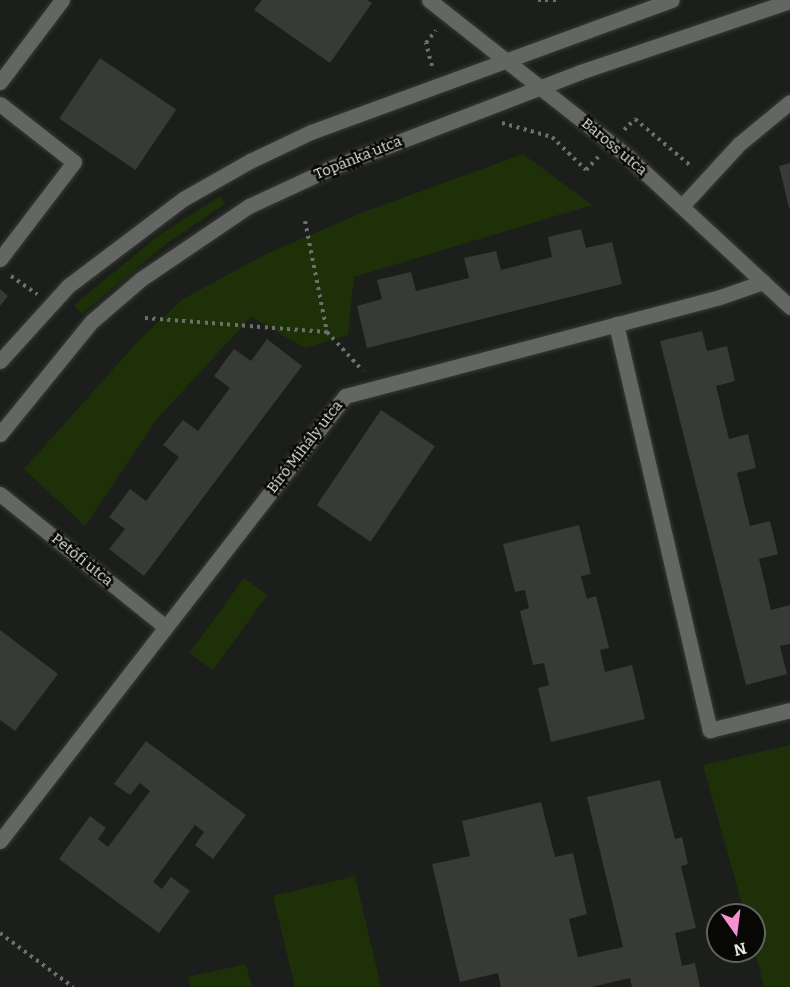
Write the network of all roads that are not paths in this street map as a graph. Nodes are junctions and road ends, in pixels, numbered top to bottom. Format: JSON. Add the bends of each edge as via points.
{"nodes":[{"id":1,"x":62,"y":0,"type":"edge"},
{"id":2,"x":429,"y":0,"type":"edge"},
{"id":3,"x":672,"y":0,"type":"edge"},
{"id":4,"x":790,"y":1,"type":"edge"},
{"id":5,"x":503,"y":61,"type":"junction"},
{"id":6,"x":0,"y":82,"type":"edge"},
{"id":7,"x":540,"y":87,"type":"junction"},
{"id":8,"x":790,"y":102,"type":"edge"},
{"id":9,"x":0,"y":104,"type":"edge"},
{"id":10,"x":682,"y":206,"type":"junction"},
{"id":11,"x":0,"y":259,"type":"edge"},
{"id":12,"x":763,"y":282,"type":"junction"},
{"id":13,"x":790,"y":307,"type":"edge"},
{"id":14,"x":615,"y":324,"type":"junction"},
{"id":15,"x":0,"y":362,"type":"edge"},
{"id":16,"x":5,"y":415,"type":"edge"},
{"id":17,"x":0,"y":434,"type":"edge"},
{"id":18,"x":0,"y":495,"type":"edge"},
{"id":19,"x":164,"y":626,"type":"junction"},
{"id":20,"x":790,"y":710,"type":"edge"},
{"id":21,"x":0,"y":841,"type":"edge"}],
"edges":[{"from":1,"to":6,"type":"street"},
{"from":2,"to":5,"type":"street","name":"Baross utca"},
{"from":3,"to":5,"type":"street"},
{"from":4,"to":7,"type":"street","name":"Topánka utca"},
{"from":5,"to":7,"type":"street","name":"Baross utca"},
{"from":5,"to":15,"type":"street","via":[[311,132],[183,199],[126,240],[51,303]]},
{"from":7,"to":10,"type":"street","name":"Baross utca","via":[[626,155]]},
{"from":7,"to":16,"type":"street","name":"Topánka utca","via":[[333,166],[212,228],[141,279],[91,322]]},
{"from":8,"to":10,"type":"street","via":[[738,144]]},
{"from":9,"to":11,"type":"street","via":[[74,162]]},
{"from":10,"to":12,"type":"street","name":"Baross utca"},
{"from":12,"to":13,"type":"street","name":"Baross utca"},
{"from":12,"to":14,"type":"street","name":"Bíró Mihály utca"},
{"from":14,"to":19,"type":"street","name":"Bíró Mihály utca","via":[[345,396]]},
{"from":14,"to":20,"type":"street","via":[[710,730]]},
{"from":16,"to":17,"type":"street","name":"Topánka utca"},
{"from":18,"to":19,"type":"street","name":"Petőfi utca"},
{"from":19,"to":21,"type":"street","name":"Bíró Mihály utca"}]}
